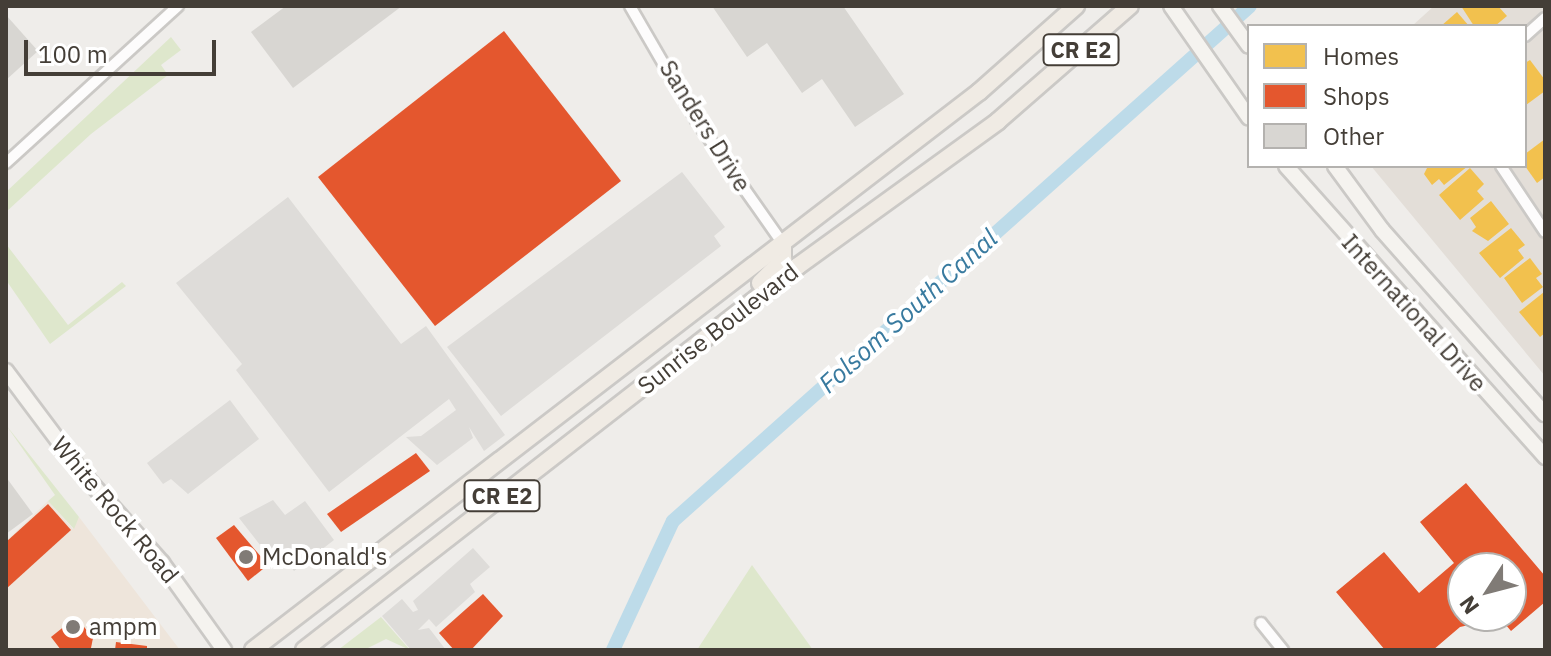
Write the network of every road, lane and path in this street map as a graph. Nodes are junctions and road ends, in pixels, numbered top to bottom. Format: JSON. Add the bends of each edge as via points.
{"nodes":[{"id":1,"x":178,"y":6,"type":"edge"},
{"id":2,"x":630,"y":6,"type":"edge"},
{"id":3,"x":1076,"y":6,"type":"edge"},
{"id":4,"x":1130,"y":6,"type":"edge"},
{"id":5,"x":1220,"y":6,"type":"edge"},
{"id":6,"x":1171,"y":8,"type":"edge"},
{"id":7,"x":1545,"y":18,"type":"edge"},
{"id":8,"x":1527,"y":34,"type":"edge"},
{"id":9,"x":1247,"y":43,"type":"edge"},
{"id":10,"x":1247,"y":115,"type":"edge"},
{"id":11,"x":6,"y":163,"type":"edge"},
{"id":12,"x":1288,"y":168,"type":"edge"},
{"id":13,"x":1336,"y":168,"type":"edge"},
{"id":14,"x":1503,"y":168,"type":"edge"},
{"id":15,"x":1540,"y":214,"type":"edge"},
{"id":16,"x":1545,"y":232,"type":"edge"},
{"id":17,"x":783,"y":244,"type":"junction"},
{"id":18,"x":742,"y":310,"type":"junction"},
{"id":19,"x":6,"y":371,"type":"edge"},
{"id":20,"x":1545,"y":414,"type":"edge"},
{"id":21,"x":1545,"y":457,"type":"edge"},
{"id":22,"x":1261,"y":623,"type":"dead end"},
{"id":23,"x":224,"y":650,"type":"edge"},
{"id":24,"x":253,"y":650,"type":"edge"},
{"id":25,"x":304,"y":650,"type":"edge"},
{"id":26,"x":1283,"y":650,"type":"edge"}],
"edges":[{"from":1,"to":11,"type":"street"},
{"from":2,"to":17,"type":"street","name":"Sanders Drive","via":[[696,120]]},
{"from":3,"to":17,"type":"main road","name":"Sunrise Boulevard","number":"CR E2","via":[[979,92]]},
{"from":4,"to":18,"type":"main road","name":"Sunrise Boulevard","number":"CR E2","via":[[998,121]]},
{"from":5,"to":9,"type":"main road"},
{"from":6,"to":10,"type":"main road"},
{"from":7,"to":8,"type":"street"},
{"from":12,"to":21,"type":"main road","name":"International Drive"},
{"from":13,"to":20,"type":"main road","name":"International Drive","via":[[1382,230]]},
{"from":14,"to":15,"type":"street"},
{"from":15,"to":16,"type":"street"},
{"from":17,"to":18,"type":"main road","via":[[778,267],[757,285]]},
{"from":17,"to":24,"type":"main road","name":"Sunrise Boulevard","number":"CR E2"},
{"from":18,"to":25,"type":"main road","name":"Sunrise Boulevard","number":"CR E2"},
{"from":19,"to":23,"type":"main road","name":"White Rock Road","via":[[83,474],[162,563]]},
{"from":22,"to":26,"type":"street"}]}
